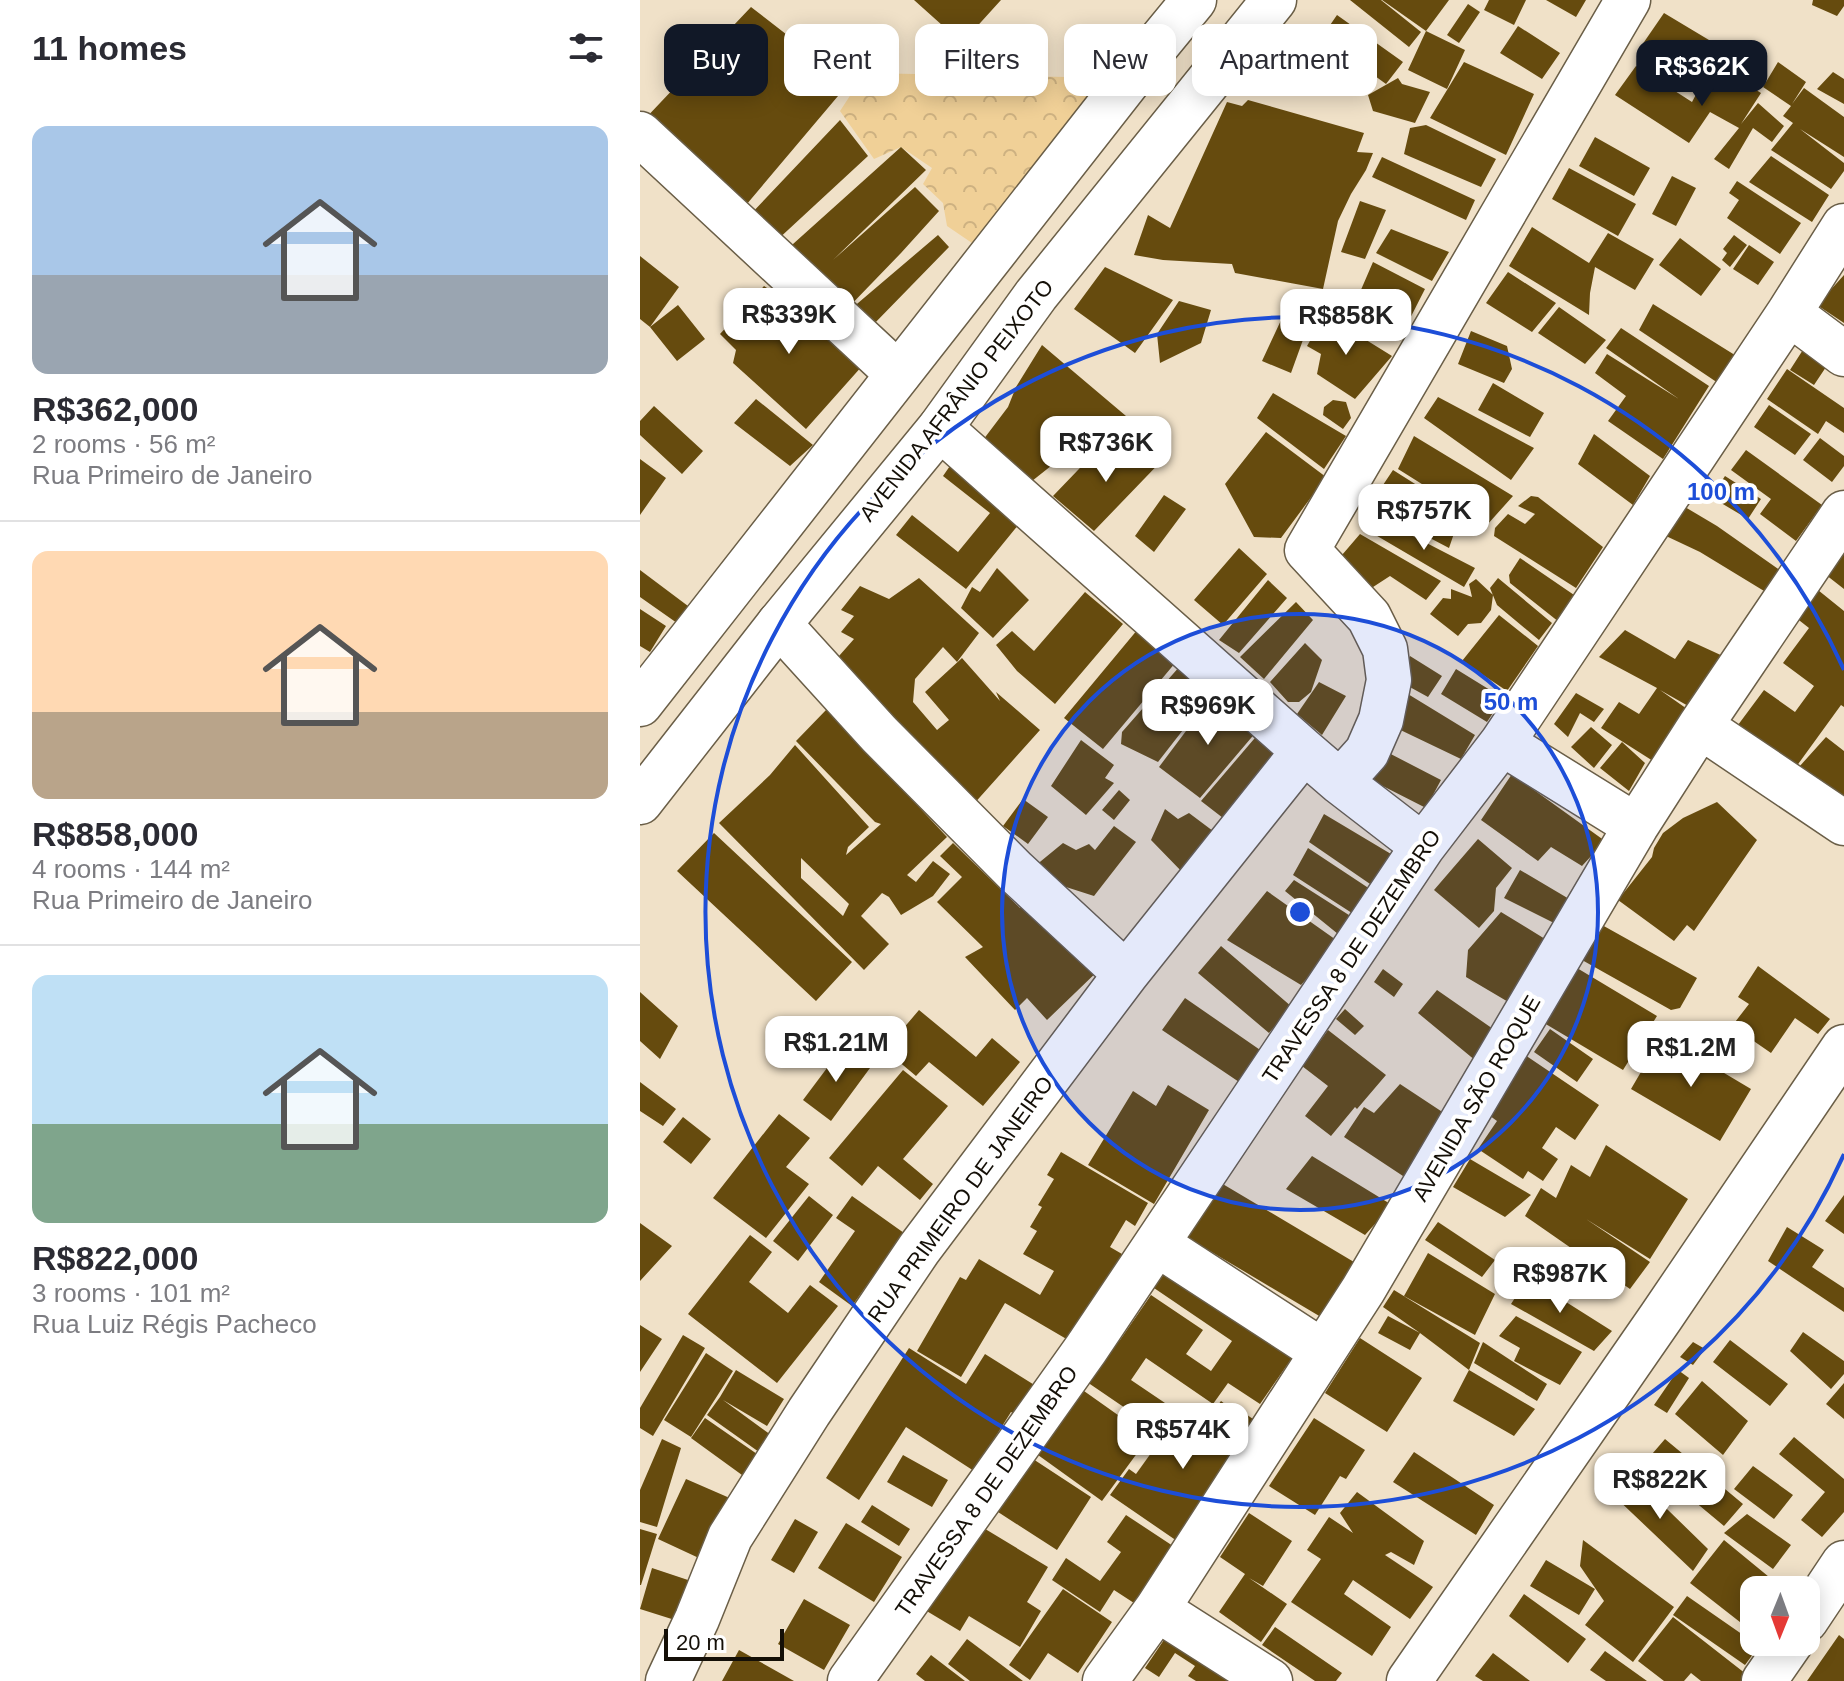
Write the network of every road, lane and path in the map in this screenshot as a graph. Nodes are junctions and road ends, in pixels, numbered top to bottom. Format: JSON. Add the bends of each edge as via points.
{"nodes":[{"id":1,"x":1194,"y":0,"type":"edge"},
{"id":2,"x":1274,"y":0,"type":"edge"},
{"id":3,"x":1628,"y":0,"type":"edge"},
{"id":4,"x":640,"y":134,"type":"edge"},
{"id":5,"x":1844,"y":226,"type":"edge"},
{"id":6,"x":1789,"y":313,"type":"junction"},
{"id":7,"x":1844,"y":354,"type":"edge"},
{"id":8,"x":898,"y":374,"type":"junction"},
{"id":9,"x":940,"y":428,"type":"junction"},
{"id":10,"x":1844,"y":513,"type":"edge"},
{"id":11,"x":779,"y":624,"type":"junction"},
{"id":12,"x":640,"y":704,"type":"edge"},
{"id":13,"x":1700,"y":726,"type":"junction"},
{"id":14,"x":1502,"y":743,"type":"junction"},
{"id":15,"x":1304,"y":751,"type":"junction"},
{"id":16,"x":1340,"y":782,"type":"junction"},
{"id":17,"x":640,"y":802,"type":"edge"},
{"id":18,"x":1844,"y":823,"type":"edge"},
{"id":19,"x":1636,"y":826,"type":"junction"},
{"id":20,"x":1423,"y":846,"type":"junction"},
{"id":21,"x":1126,"y":974,"type":"junction"},
{"id":22,"x":1844,"y":1047,"type":"edge"},
{"id":23,"x":1157,"y":1244,"type":"junction"},
{"id":24,"x":1323,"y":1352,"type":"junction"},
{"id":25,"x":1844,"y":1563,"type":"edge"},
{"id":26,"x":1820,"y":1599,"type":"edge"},
{"id":27,"x":1157,"y":1609,"type":"junction"},
{"id":28,"x":1781,"y":1656,"type":"edge"},
{"id":29,"x":668,"y":1681,"type":"edge"},
{"id":30,"x":850,"y":1681,"type":"edge"},
{"id":31,"x":1105,"y":1681,"type":"edge"},
{"id":32,"x":1270,"y":1681,"type":"edge"},
{"id":33,"x":1409,"y":1681,"type":"edge"},
{"id":34,"x":1764,"y":1681,"type":"edge"}],
"edges":[{"from":1,"to":8,"type":"street"},
{"from":2,"to":9,"type":"street","name":"AVENIDA AFRÂNIO PEIXOTO","via":[[1036,295]]},
{"from":3,"to":16,"type":"street","via":[[1307,550],[1369,617],[1385,649],[1389,680],[1381,720],[1367,752]]},
{"from":4,"to":8,"type":"street"},
{"from":5,"to":6,"type":"street","name":"TRAVESSA 8 DE DEZEMBRO"},
{"from":6,"to":7,"type":"street"},
{"from":6,"to":14,"type":"street","name":"TRAVESSA 8 DE DEZEMBRO"},
{"from":8,"to":12,"type":"street"},
{"from":9,"to":11,"type":"street","name":"AVENIDA AFRÂNIO PEIXOTO"},
{"from":9,"to":15,"type":"street"},
{"from":10,"to":13,"type":"street","name":"AVENIDA SÃO ROQUE"},
{"from":11,"to":17,"type":"street","name":"AVENIDA AFRÂNIO PEIXOTO"},
{"from":11,"to":21,"type":"street","via":[[1004,861]]},
{"from":13,"to":18,"type":"street"},
{"from":13,"to":19,"type":"street","name":"AVENIDA SÃO ROQUE"},
{"from":14,"to":19,"type":"street"},
{"from":14,"to":20,"type":"street","name":"TRAVESSA 8 DE DEZEMBRO"},
{"from":15,"to":16,"type":"street"},
{"from":15,"to":21,"type":"street","name":"RUA PRIMEIRO DE JANEIRO"},
{"from":16,"to":20,"type":"street"},
{"from":19,"to":24,"type":"street","name":"AVENIDA SÃO ROQUE"},
{"from":20,"to":23,"type":"street","name":"TRAVESSA 8 DE DEZEMBRO"},
{"from":21,"to":29,"type":"street","name":"RUA PRIMEIRO DE JANEIRO","via":[[919,1249],[770,1472],[730,1537]]},
{"from":22,"to":33,"type":"street"},
{"from":23,"to":24,"type":"street"},
{"from":23,"to":30,"type":"street","name":"TRAVESSA 8 DE DEZEMBRO"},
{"from":24,"to":27,"type":"street","name":"AVENIDA SÃO ROQUE"},
{"from":25,"to":26,"type":"street"},
{"from":27,"to":31,"type":"street","name":"AVENIDA SÃO ROQUE"},
{"from":27,"to":32,"type":"street"},
{"from":28,"to":34,"type":"street"}]}
